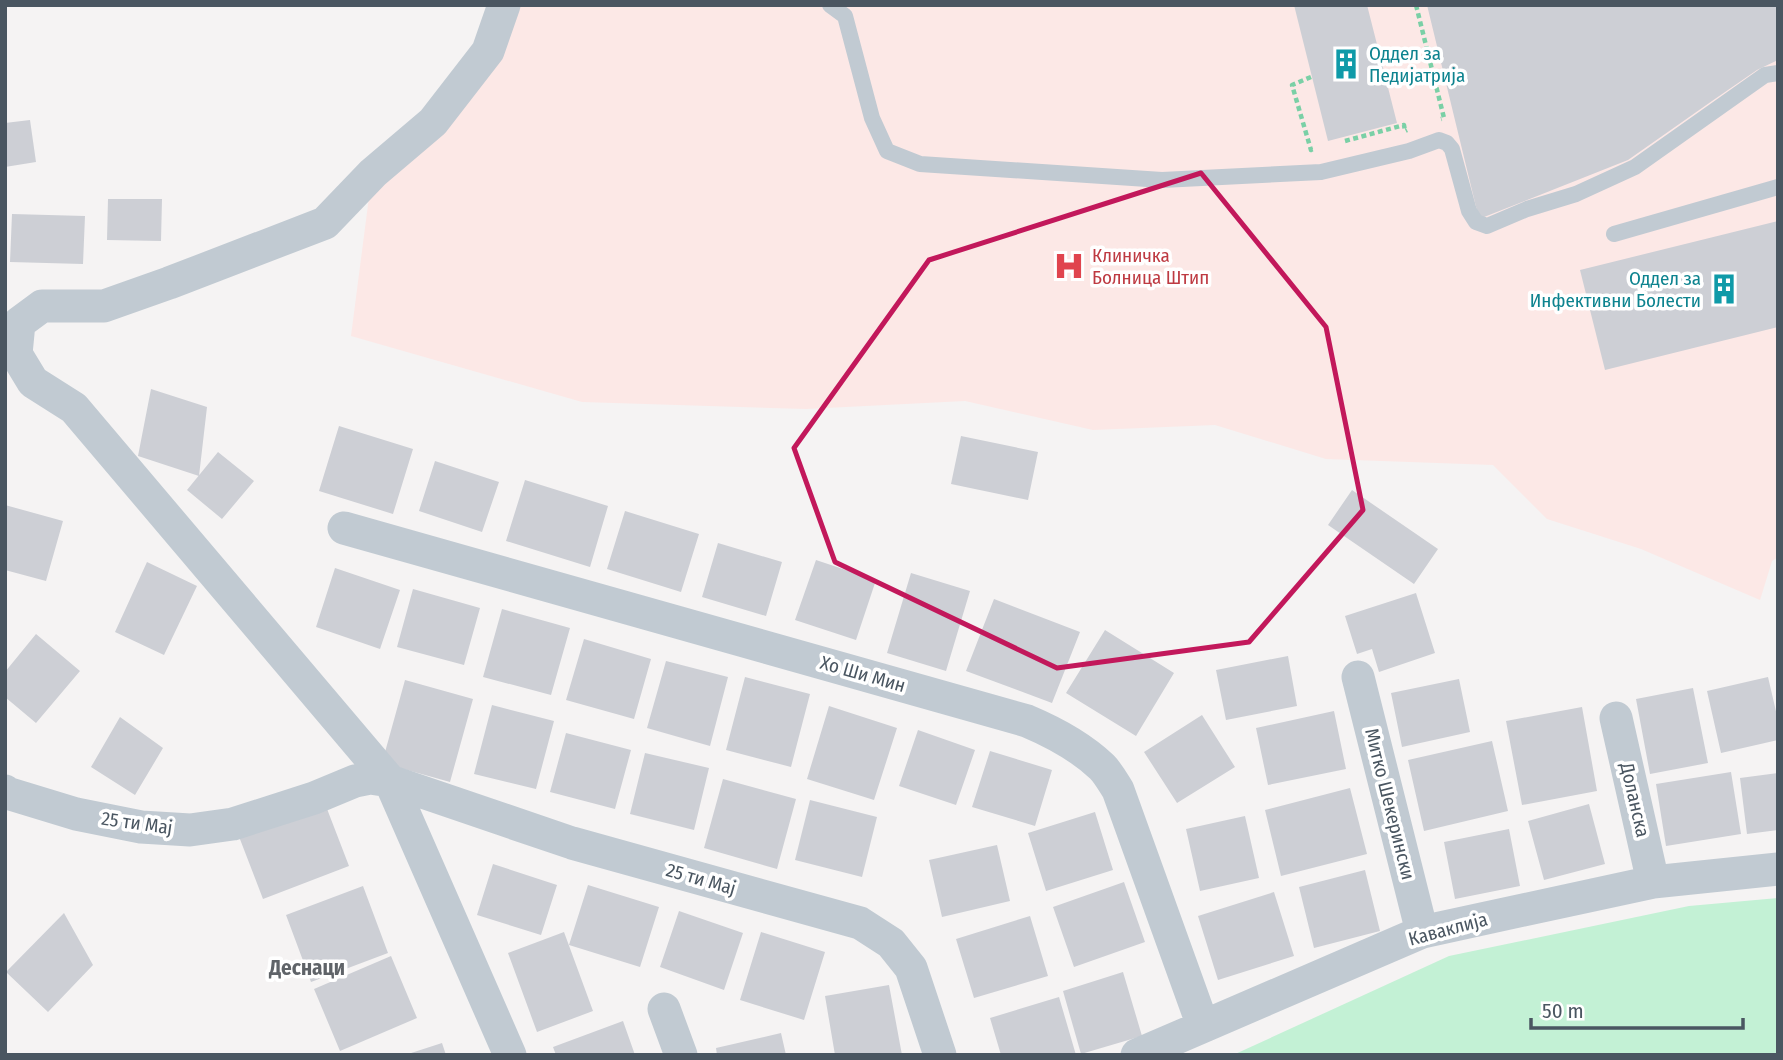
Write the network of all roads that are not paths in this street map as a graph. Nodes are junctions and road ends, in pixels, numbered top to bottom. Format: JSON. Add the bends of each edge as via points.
{"nodes":[{"id":1,"x":504,"y":5,"type":"edge"},
{"id":2,"x":830,"y":5,"type":"edge"},
{"id":3,"x":1778,"y":73,"type":"edge"},
{"id":4,"x":1778,"y":187,"type":"edge"},
{"id":5,"x":1614,"y":234,"type":"dead end"},
{"id":6,"x":11,"y":353,"type":"edge"},
{"id":7,"x":344,"y":527,"type":"dead end"},
{"id":8,"x":1358,"y":677,"type":"dead end"},
{"id":9,"x":1616,"y":719,"type":"dead end"},
{"id":10,"x":390,"y":781,"type":"junction"},
{"id":11,"x":5,"y":791,"type":"edge"},
{"id":12,"x":1778,"y":869,"type":"edge"},
{"id":13,"x":1653,"y":882,"type":"junction"},
{"id":14,"x":1422,"y":932,"type":"junction"},
{"id":15,"x":664,"y":1009,"type":"dead end"},
{"id":16,"x":1203,"y":1026,"type":"junction"},
{"id":17,"x":510,"y":1055,"type":"edge"},
{"id":18,"x":681,"y":1055,"type":"edge"},
{"id":19,"x":940,"y":1055,"type":"edge"},
{"id":20,"x":1137,"y":1055,"type":"edge"}],
"edges":[{"from":1,"to":6,"type":"street","via":[[488,51],[433,122],[373,173],[326,223],[104,306],[42,306],[19,323]]},
{"from":2,"to":3,"type":"lane","via":[[845,16],[872,118],[887,151],[920,164],[1163,180],[1321,172],[1439,140],[1452,149],[1469,211],[1476,222],[1487,226],[1635,167],[1765,75]]},
{"from":4,"to":5,"type":"lane"},
{"from":6,"to":10,"type":"street","via":[[33,382],[75,408]]},
{"from":7,"to":16,"type":"street","name":"Хо Ши Мин","via":[[1013,717],[1075,746],[1103,768],[1118,790]]},
{"from":8,"to":14,"type":"street","name":"Митко Шекерински"},
{"from":9,"to":13,"type":"street","name":"Доланска"},
{"from":10,"to":11,"type":"street","name":"25 ти Мај","via":[[355,781],[233,824],[190,830],[141,827],[76,814]]},
{"from":10,"to":17,"type":"street"},
{"from":10,"to":19,"type":"street","name":"25 ти Мај","via":[[572,843],[860,923],[891,943],[911,968]]},
{"from":12,"to":13,"type":"street","name":"Каваклија"},
{"from":13,"to":14,"type":"street","name":"Каваклија"},
{"from":14,"to":16,"type":"street","name":"Каваклија"},
{"from":15,"to":18,"type":"street"},
{"from":16,"to":20,"type":"street","name":"Каваклија"}]}
